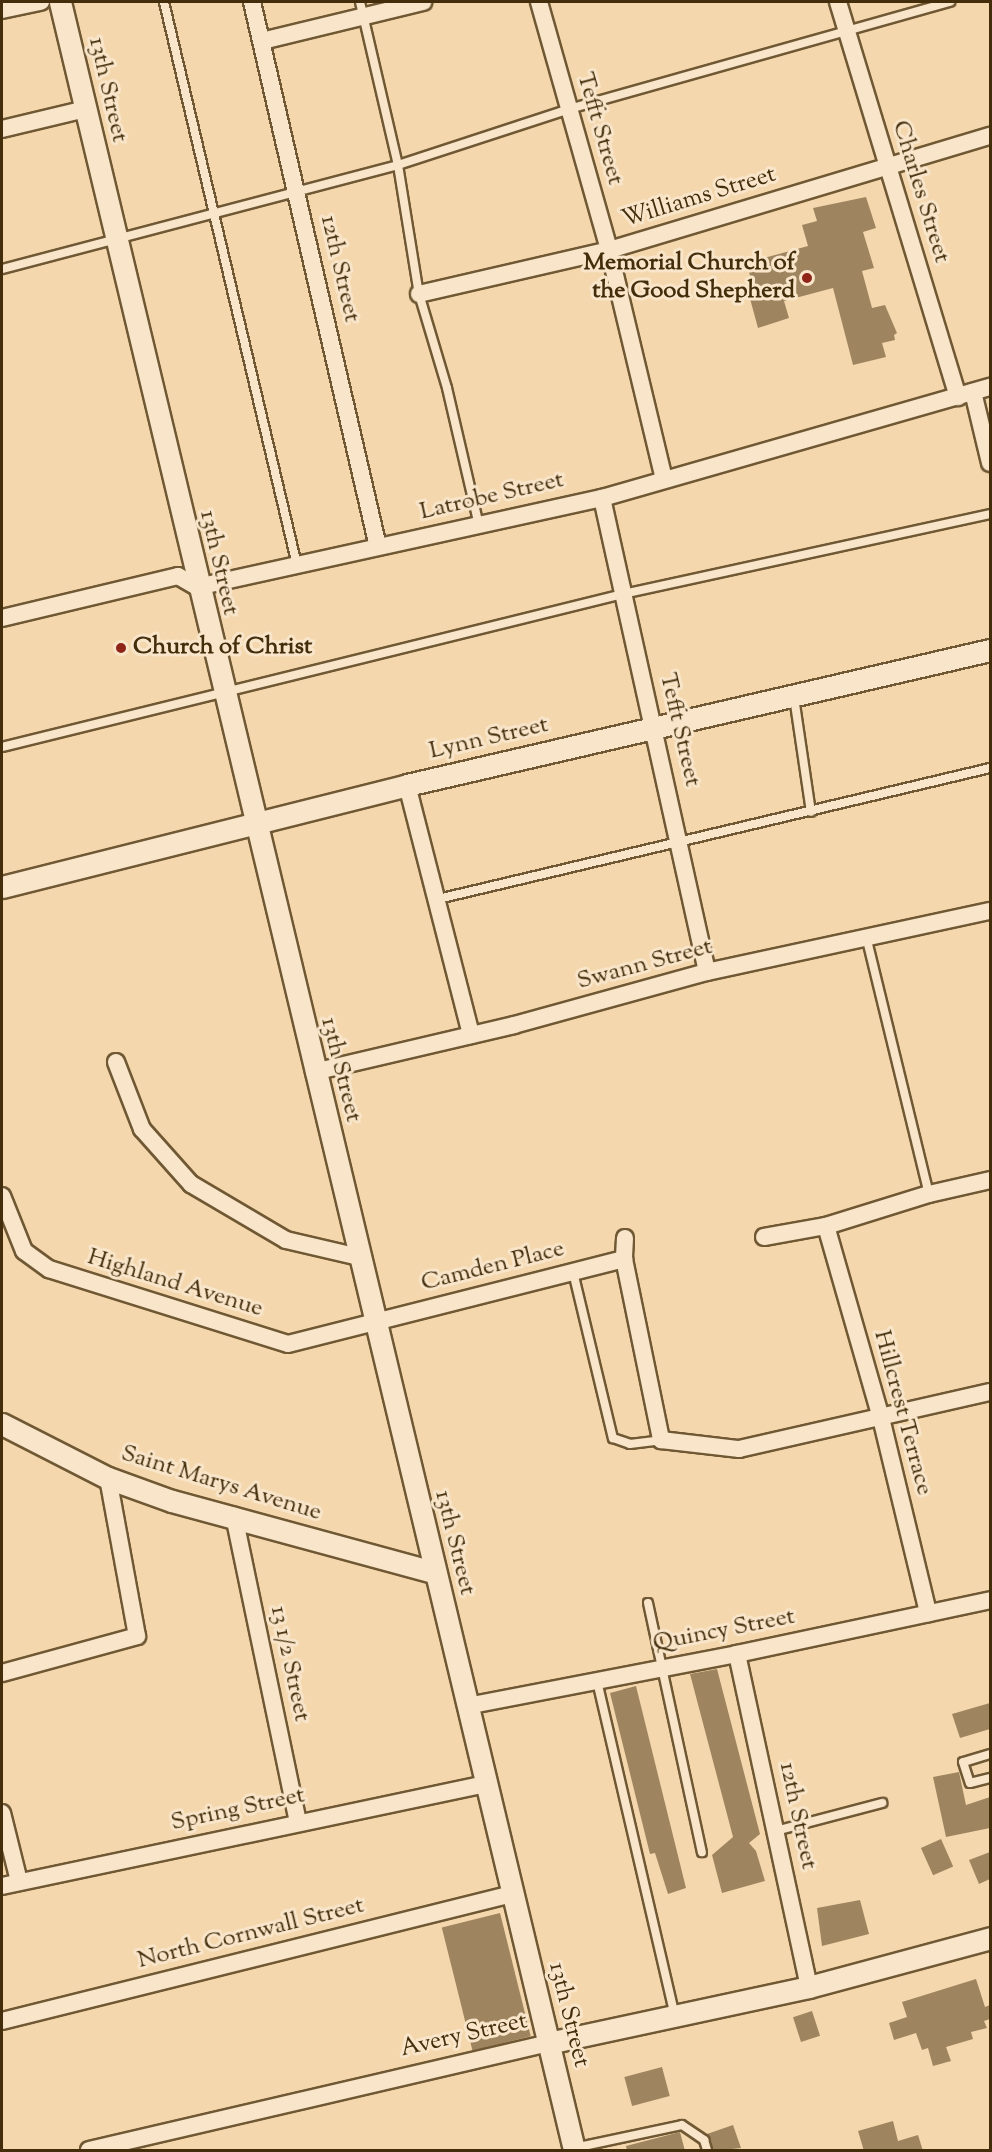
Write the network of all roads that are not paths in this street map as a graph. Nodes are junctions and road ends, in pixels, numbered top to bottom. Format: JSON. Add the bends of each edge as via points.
{"nodes":[{"id":1,"x":41,"y":2,"type":"edge"},
{"id":2,"x":60,"y":2,"type":"edge"},
{"id":3,"x":164,"y":2,"type":"edge"},
{"id":4,"x":252,"y":2,"type":"edge"},
{"id":5,"x":423,"y":2,"type":"edge"},
{"id":6,"x":538,"y":2,"type":"edge"},
{"id":7,"x":838,"y":2,"type":"edge"},
{"id":8,"x":950,"y":2,"type":"edge"},
{"id":9,"x":362,"y":9,"type":"edge"},
{"id":10,"x":2,"y":10,"type":"edge"},
{"id":11,"x":845,"y":28,"type":"junction"},
{"id":12,"x":262,"y":41,"type":"junction"},
{"id":13,"x":85,"y":109,"type":"junction"},
{"id":14,"x":569,"y":109,"type":"junction"},
{"id":15,"x":2,"y":129,"type":"edge"},
{"id":16,"x":990,"y":136,"type":"edge"},
{"id":17,"x":398,"y":165,"type":"junction"},
{"id":18,"x":886,"y":165,"type":"junction"},
{"id":19,"x":297,"y":194,"type":"junction"},
{"id":20,"x":215,"y":214,"type":"junction"},
{"id":21,"x":116,"y":240,"type":"junction"},
{"id":22,"x":609,"y":250,"type":"junction"},
{"id":23,"x":2,"y":269,"type":"edge"},
{"id":24,"x":419,"y":294,"type":"junction"},
{"id":25,"x":990,"y":387,"type":"edge"},
{"id":26,"x":965,"y":394,"type":"junction"},
{"id":27,"x":990,"y":463,"type":"edge"},
{"id":28,"x":664,"y":479,"type":"junction"},
{"id":29,"x":602,"y":498,"type":"junction"},
{"id":30,"x":990,"y":514,"type":"edge"},
{"id":31,"x":479,"y":525,"type":"junction"},
{"id":32,"x":378,"y":547,"type":"junction"},
{"id":33,"x":297,"y":565,"type":"junction"},
{"id":34,"x":197,"y":587,"type":"junction"},
{"id":35,"x":623,"y":594,"type":"junction"},
{"id":36,"x":2,"y":618,"type":"edge"},
{"id":37,"x":990,"y":650,"type":"edge"},
{"id":38,"x":222,"y":693,"type":"junction"},
{"id":39,"x":794,"y":695,"type":"junction"},
{"id":40,"x":654,"y":726,"type":"junction"},
{"id":41,"x":2,"y":747,"type":"edge"},
{"id":42,"x":990,"y":768,"type":"edge"},
{"id":43,"x":407,"y":785,"type":"junction"},
{"id":44,"x":811,"y":812,"type":"junction"},
{"id":45,"x":254,"y":822,"type":"junction"},
{"id":46,"x":679,"y":842,"type":"junction"},
{"id":47,"x":2,"y":886,"type":"edge"},
{"id":48,"x":438,"y":899,"type":"junction"},
{"id":49,"x":990,"y":911,"type":"edge"},
{"id":50,"x":866,"y":936,"type":"junction"},
{"id":51,"x":707,"y":972,"type":"junction"},
{"id":52,"x":471,"y":1035,"type":"junction"},
{"id":53,"x":116,"y":1062,"type":"dead end"},
{"id":54,"x":314,"y":1072,"type":"junction"},
{"id":55,"x":990,"y":1180,"type":"edge"},
{"id":56,"x":929,"y":1194,"type":"junction"},
{"id":57,"x":2,"y":1196,"type":"edge"},
{"id":58,"x":826,"y":1226,"type":"junction"},
{"id":59,"x":764,"y":1237,"type":"dead end"},
{"id":60,"x":625,"y":1238,"type":"dead end"},
{"id":61,"x":359,"y":1257,"type":"junction"},
{"id":62,"x":624,"y":1259,"type":"junction"},
{"id":63,"x":573,"y":1272,"type":"junction"},
{"id":64,"x":374,"y":1321,"type":"junction"},
{"id":65,"x":990,"y":1392,"type":"edge"},
{"id":66,"x":880,"y":1418,"type":"junction"},
{"id":67,"x":2,"y":1424,"type":"edge"},
{"id":68,"x":661,"y":1440,"type":"junction"},
{"id":69,"x":108,"y":1478,"type":"junction"},
{"id":70,"x":234,"y":1516,"type":"junction"},
{"id":71,"x":434,"y":1572,"type":"junction"},
{"id":72,"x":990,"y":1600,"type":"edge"},
{"id":73,"x":648,"y":1603,"type":"dead end"},
{"id":74,"x":928,"y":1613,"type":"junction"},
{"id":75,"x":737,"y":1654,"type":"junction"},
{"id":76,"x":663,"y":1667,"type":"junction"},
{"id":77,"x":2,"y":1673,"type":"edge"},
{"id":78,"x":597,"y":1682,"type":"junction"},
{"id":79,"x":467,"y":1706,"type":"junction"},
{"id":80,"x":990,"y":1754,"type":"edge"},
{"id":81,"x":990,"y":1778,"type":"edge"},
{"id":82,"x":486,"y":1784,"type":"junction"},
{"id":83,"x":882,"y":1803,"type":"dead end"},
{"id":84,"x":2,"y":1813,"type":"edge"},
{"id":85,"x":298,"y":1822,"type":"junction"},
{"id":86,"x":775,"y":1831,"type":"junction"},
{"id":87,"x":702,"y":1852,"type":"dead end"},
{"id":88,"x":19,"y":1881,"type":"junction"},
{"id":89,"x":2,"y":1886,"type":"edge"},
{"id":90,"x":512,"y":1894,"type":"junction"},
{"id":91,"x":990,"y":1938,"type":"edge"},
{"id":92,"x":809,"y":1987,"type":"junction"},
{"id":93,"x":675,"y":2016,"type":"junction"},
{"id":94,"x":2,"y":2021,"type":"edge"},
{"id":95,"x":548,"y":2043,"type":"junction"},
{"id":96,"x":574,"y":2149,"type":"edge"},
{"id":97,"x":89,"y":2151,"type":"edge"},
{"id":98,"x":707,"y":2151,"type":"edge"}],
"edges":[{"from":1,"to":10,"type":"street"},
{"from":2,"to":13,"type":"street","name":"13th Street"},
{"from":3,"to":20,"type":"lane"},
{"from":4,"to":12,"type":"street","name":"12th Street"},
{"from":5,"to":9,"type":"street"},
{"from":6,"to":14,"type":"street","name":"Tefft Street"},
{"from":7,"to":11,"type":"street","name":"Charles Street"},
{"from":8,"to":11,"type":"lane"},
{"from":9,"to":12,"type":"street"},
{"from":9,"to":17,"type":"lane"},
{"from":11,"to":14,"type":"lane"},
{"from":11,"to":18,"type":"street","name":"Charles Street"},
{"from":12,"to":19,"type":"street","name":"12th Street"},
{"from":13,"to":15,"type":"street"},
{"from":13,"to":21,"type":"street","name":"13th Street"},
{"from":14,"to":17,"type":"lane"},
{"from":14,"to":22,"type":"street","name":"Tefft Street"},
{"from":16,"to":18,"type":"street","name":"Williams Street"},
{"from":17,"to":19,"type":"lane"},
{"from":17,"to":24,"type":"lane"},
{"from":18,"to":22,"type":"street","name":"Williams Street"},
{"from":18,"to":26,"type":"street","name":"Charles Street"},
{"from":19,"to":20,"type":"lane"},
{"from":19,"to":32,"type":"street","name":"12th Street"},
{"from":20,"to":21,"type":"lane"},
{"from":20,"to":33,"type":"lane"},
{"from":21,"to":23,"type":"lane"},
{"from":21,"to":34,"type":"street","name":"13th Street"},
{"from":22,"to":24,"type":"street","name":"Williams Street"},
{"from":22,"to":28,"type":"street","name":"Tefft Street"},
{"from":24,"to":31,"type":"lane","via":[[447,388]]},
{"from":25,"to":26,"type":"street","name":"Latrobe Street"},
{"from":26,"to":27,"type":"street","name":"Charles Street"},
{"from":26,"to":28,"type":"street","name":"Latrobe Street"},
{"from":28,"to":29,"type":"street","name":"Latrobe Street"},
{"from":29,"to":31,"type":"street","name":"Latrobe Street"},
{"from":29,"to":35,"type":"street","name":"Tefft Street"},
{"from":30,"to":35,"type":"lane"},
{"from":31,"to":32,"type":"street","name":"Latrobe Street"},
{"from":32,"to":33,"type":"street","name":"Latrobe Street"},
{"from":33,"to":34,"type":"street","name":"Latrobe Street"},
{"from":34,"to":36,"type":"street","via":[[178,576]]},
{"from":34,"to":38,"type":"street","name":"13th Street"},
{"from":35,"to":38,"type":"lane"},
{"from":35,"to":40,"type":"street","name":"Tefft Street"},
{"from":37,"to":39,"type":"street","name":"Lynn Street"},
{"from":38,"to":41,"type":"lane"},
{"from":38,"to":45,"type":"street","name":"13th Street"},
{"from":39,"to":40,"type":"street","name":"Lynn Street"},
{"from":39,"to":44,"type":"lane"},
{"from":40,"to":43,"type":"street","name":"Lynn Street"},
{"from":40,"to":46,"type":"street","name":"Tefft Street"},
{"from":42,"to":44,"type":"lane"},
{"from":43,"to":45,"type":"street","name":"Lynn Street"},
{"from":43,"to":48,"type":"street"},
{"from":44,"to":46,"type":"lane"},
{"from":45,"to":47,"type":"street","name":"Lynn Street"},
{"from":45,"to":54,"type":"street","name":"13th Street"},
{"from":46,"to":48,"type":"lane"},
{"from":46,"to":51,"type":"street","name":"Tefft Street"},
{"from":48,"to":52,"type":"street"},
{"from":49,"to":50,"type":"street","name":"Swann Street"},
{"from":50,"to":51,"type":"street","name":"Swann Street"},
{"from":50,"to":56,"type":"lane"},
{"from":51,"to":52,"type":"street","name":"Swann Street"},
{"from":52,"to":54,"type":"street","name":"Swann Street"},
{"from":53,"to":61,"type":"street","via":[[142,1129],[191,1184],[286,1240]]},
{"from":54,"to":61,"type":"street","name":"13th Street"},
{"from":55,"to":56,"type":"street"},
{"from":56,"to":58,"type":"street"},
{"from":57,"to":64,"type":"street","name":"Highland Avenue","via":[[24,1251],[49,1269],[133,1298],[288,1344]]},
{"from":58,"to":59,"type":"street"},
{"from":58,"to":66,"type":"street","name":"Hillcrest Terrace"},
{"from":60,"to":62,"type":"street"},
{"from":61,"to":64,"type":"street","name":"13th Street"},
{"from":62,"to":63,"type":"street","name":"Camden Place"},
{"from":62,"to":68,"type":"street"},
{"from":63,"to":64,"type":"street","name":"Camden Place"},
{"from":63,"to":68,"type":"lane","via":[[613,1438],[630,1444]]},
{"from":64,"to":71,"type":"street","name":"13th Street"},
{"from":65,"to":66,"type":"street"},
{"from":66,"to":68,"type":"street","via":[[739,1449]]},
{"from":66,"to":74,"type":"street","name":"Hillcrest Terrace"},
{"from":67,"to":69,"type":"street","name":"Saint Marys Avenue"},
{"from":69,"to":70,"type":"street","name":"Saint Marys Avenue","via":[[172,1501]]},
{"from":69,"to":77,"type":"street","via":[[137,1636]]},
{"from":70,"to":71,"type":"street","name":"Saint Marys Avenue"},
{"from":70,"to":85,"type":"street","name":"13 1/2 Street"},
{"from":71,"to":79,"type":"street","name":"13th Street"},
{"from":72,"to":74,"type":"street","name":"Quincy Street"},
{"from":73,"to":76,"type":"lane"},
{"from":74,"to":75,"type":"street","name":"Quincy Street"},
{"from":75,"to":76,"type":"street","name":"Quincy Street"},
{"from":75,"to":86,"type":"street","name":"12th Street"},
{"from":76,"to":78,"type":"street","name":"Quincy Street"},
{"from":76,"to":87,"type":"lane"},
{"from":78,"to":79,"type":"street","name":"Quincy Street"},
{"from":78,"to":93,"type":"lane"},
{"from":79,"to":82,"type":"street","name":"13th Street"},
{"from":80,"to":81,"type":"lane","via":[[963,1762],[970,1783]]},
{"from":82,"to":85,"type":"street","name":"Spring Street"},
{"from":82,"to":90,"type":"street","name":"13th Street"},
{"from":83,"to":86,"type":"lane"},
{"from":84,"to":88,"type":"street"},
{"from":85,"to":88,"type":"street","name":"Spring Street"},
{"from":86,"to":92,"type":"street","name":"12th Street"},
{"from":88,"to":89,"type":"street","name":"Spring Street"},
{"from":90,"to":94,"type":"street","name":"North Cornwall Street"},
{"from":90,"to":95,"type":"street","name":"13th Street"},
{"from":91,"to":92,"type":"street","name":"Avery Street"},
{"from":92,"to":93,"type":"street","name":"Avery Street"},
{"from":93,"to":95,"type":"street","name":"Avery Street"},
{"from":95,"to":96,"type":"street","name":"13th Street"},
{"from":95,"to":97,"type":"street","name":"Avery Street"},
{"from":96,"to":98,"type":"lane","via":[[629,2133],[682,2125],[704,2140]]}]}
